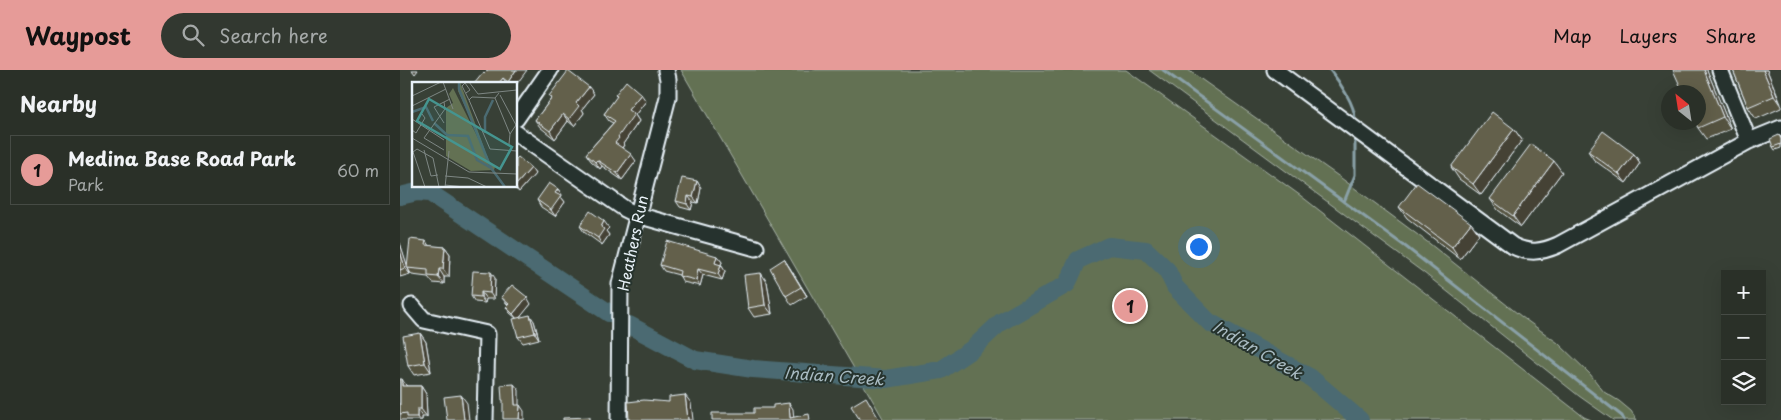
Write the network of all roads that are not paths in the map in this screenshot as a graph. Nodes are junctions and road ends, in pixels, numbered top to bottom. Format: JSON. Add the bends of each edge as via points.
{"nodes":[{"id":1,"x":550,"y":70,"type":"edge"},
{"id":2,"x":666,"y":70,"type":"edge"},
{"id":3,"x":1275,"y":70,"type":"edge"},
{"id":4,"x":1720,"y":70,"type":"edge"},
{"id":5,"x":518,"y":116,"type":"edge"},
{"id":6,"x":1781,"y":128,"type":"edge"},
{"id":7,"x":518,"y":134,"type":"edge"},
{"id":8,"x":1749,"y":141,"type":"junction"},
{"id":9,"x":637,"y":215,"type":"junction"},
{"id":10,"x":756,"y":248,"type":"dead end"},
{"id":11,"x":412,"y":306,"type":"dead end"},
{"id":12,"x":485,"y":420,"type":"edge"},
{"id":13,"x":619,"y":420,"type":"edge"}],
"edges":[{"from":1,"to":5,"type":"street"},
{"from":2,"to":9,"type":"street","name":"Heathers Run","via":[[668,97]]},
{"from":3,"to":8,"type":"street","via":[[1523,251],[1546,250]]},
{"from":4,"to":8,"type":"street"},
{"from":6,"to":8,"type":"street"},
{"from":7,"to":9,"type":"street"},
{"from":9,"to":10,"type":"street"},
{"from":9,"to":13,"type":"street","name":"Heathers Run","via":[[620,284]]},
{"from":11,"to":12,"type":"street","via":[[424,320],[487,334]]}]}
